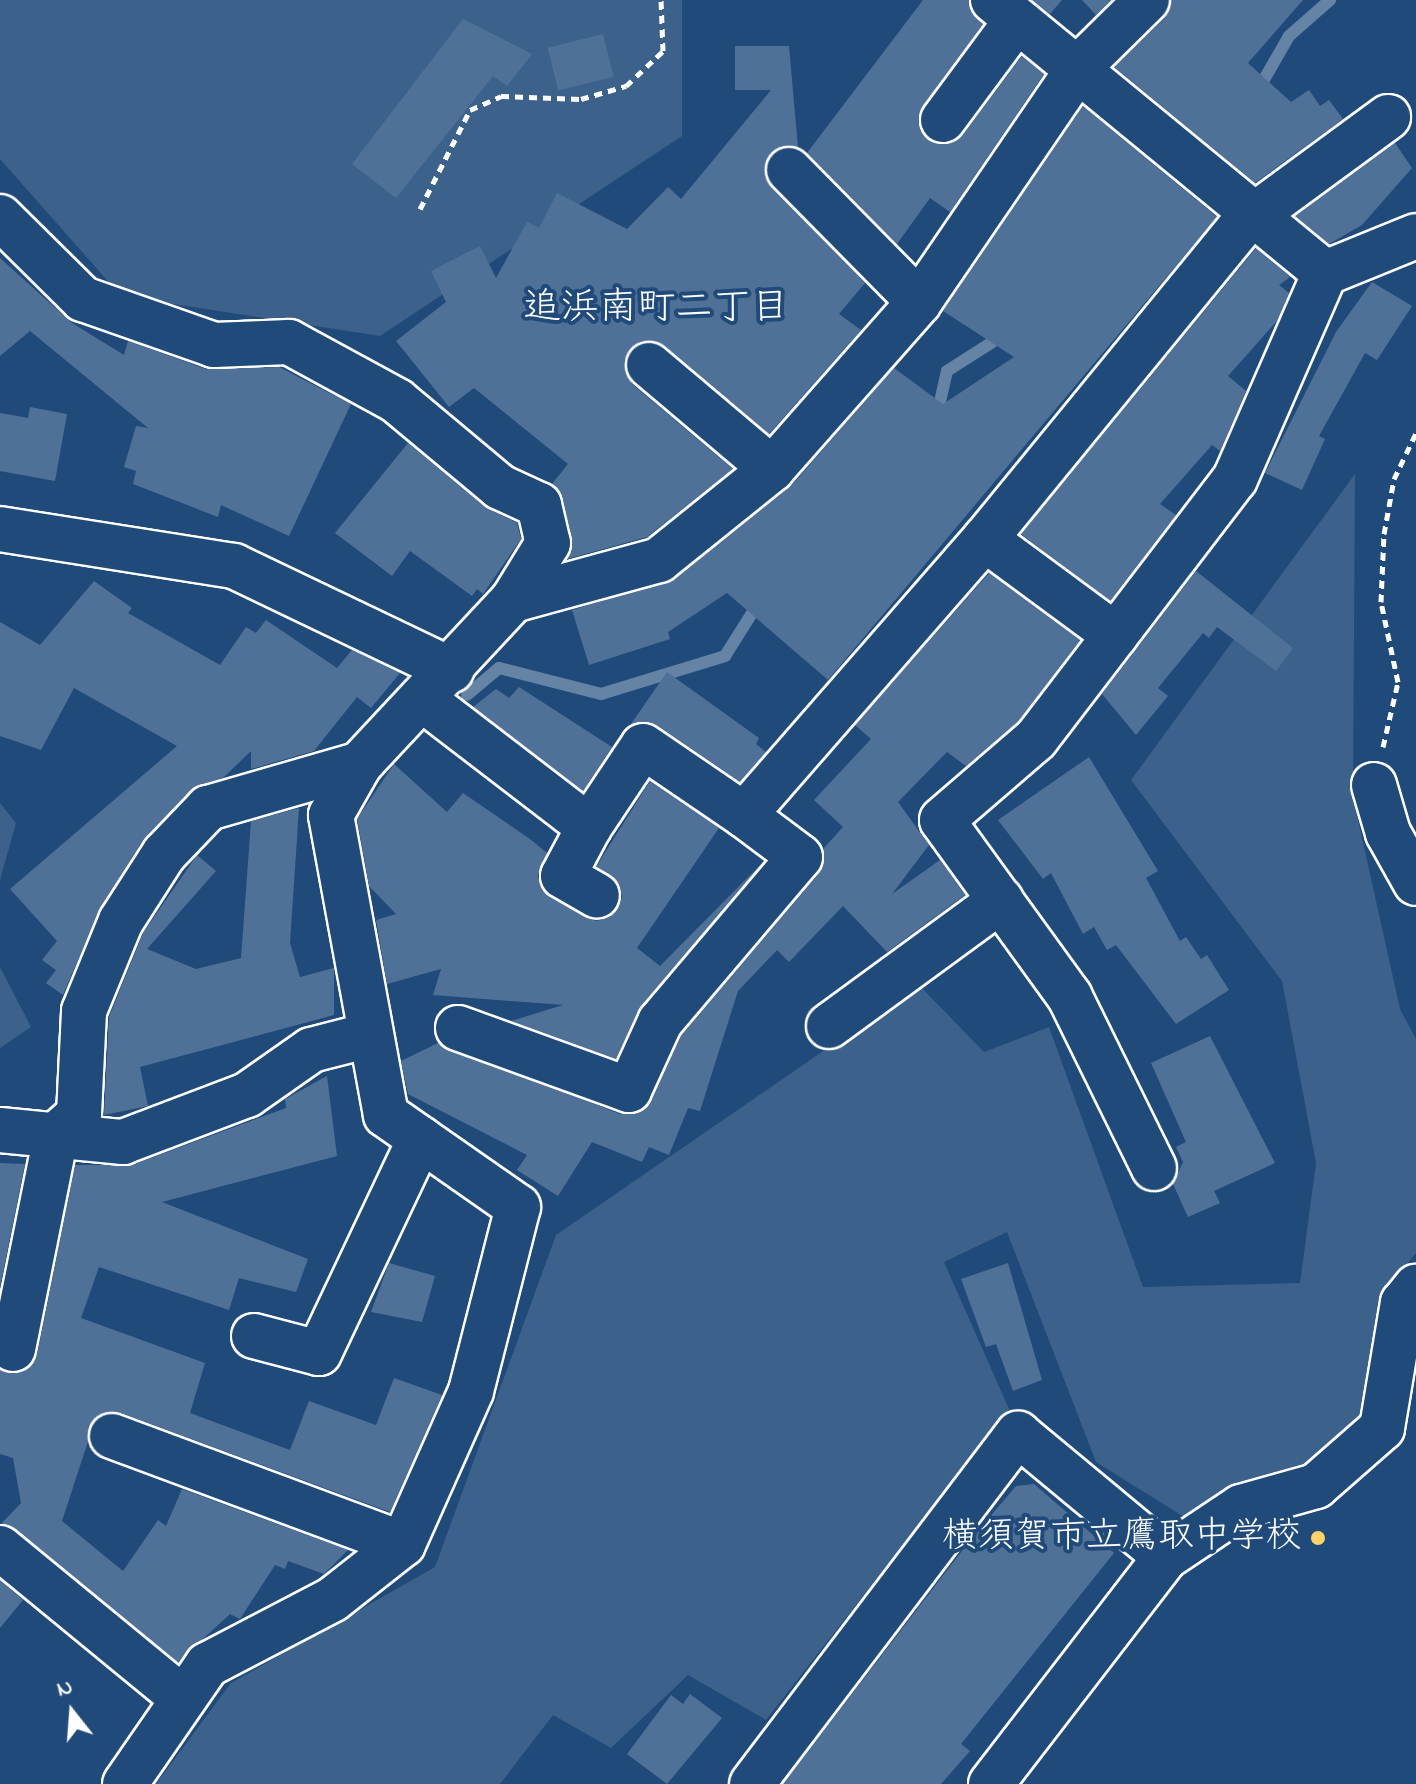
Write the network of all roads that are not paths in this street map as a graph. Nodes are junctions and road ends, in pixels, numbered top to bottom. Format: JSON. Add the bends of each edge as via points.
{"nodes":[{"id":1,"x":1147,"y":0,"type":"edge"},
{"id":2,"x":1005,"y":10,"type":"edge"},
{"id":3,"x":1080,"y":66,"type":"junction"},
{"id":4,"x":1388,"y":117,"type":"dead end"},
{"id":5,"x":943,"y":120,"type":"dead end"},
{"id":6,"x":789,"y":170,"type":"dead end"},
{"id":7,"x":1254,"y":213,"type":"junction"},
{"id":8,"x":0,"y":217,"type":"edge"},
{"id":9,"x":1416,"y":236,"type":"edge"},
{"id":10,"x":1325,"y":273,"type":"junction"},
{"id":11,"x":919,"y":302,"type":"junction"},
{"id":12,"x":649,"y":365,"type":"dead end"},
{"id":13,"x":772,"y":469,"type":"junction"},
{"id":14,"x":0,"y":529,"type":"edge"},
{"id":15,"x":985,"y":539,"type":"junction"},
{"id":16,"x":513,"y":600,"type":"junction"},
{"id":17,"x":1115,"y":635,"type":"junction"},
{"id":18,"x":438,"y":686,"type":"junction"},
{"id":19,"x":360,"y":764,"type":"junction"},
{"id":20,"x":1374,"y":785,"type":"road end"},
{"id":21,"x":744,"y":815,"type":"junction"},
{"id":22,"x":589,"y":827,"type":"junction"},
{"id":23,"x":1416,"y":883,"type":"edge"},
{"id":24,"x":597,"y":896,"type":"dead end"},
{"id":25,"x":1001,"y":900,"type":"junction"},
{"id":26,"x":829,"y":1026,"type":"dead end"},
{"id":27,"x":458,"y":1028,"type":"dead end"},
{"id":28,"x":370,"y":1035,"type":"junction"},
{"id":29,"x":0,"y":1130,"type":"edge"},
{"id":30,"x":56,"y":1135,"type":"junction"},
{"id":31,"x":420,"y":1139,"type":"junction"},
{"id":32,"x":1154,"y":1168,"type":"dead end"},
{"id":33,"x":1416,"y":1287,"type":"edge"},
{"id":34,"x":254,"y":1336,"type":"dead end"},
{"id":35,"x":13,"y":1349,"type":"dead end"},
{"id":36,"x":112,"y":1436,"type":"dead end"},
{"id":37,"x":403,"y":1544,"type":"junction"},
{"id":38,"x":0,"y":1548,"type":"edge"},
{"id":39,"x":1166,"y":1557,"type":"junction"},
{"id":40,"x":180,"y":1696,"type":"junction"},
{"id":41,"x":125,"y":1784,"type":"edge"},
{"id":42,"x":752,"y":1784,"type":"edge"},
{"id":43,"x":991,"y":1784,"type":"edge"}],
"edges":[{"from":1,"to":3,"type":"street"},
{"from":2,"to":3,"type":"street"},
{"from":2,"to":5,"type":"street"},
{"from":3,"to":7,"type":"street"},
{"from":3,"to":11,"type":"street"},
{"from":4,"to":7,"type":"street"},
{"from":6,"to":11,"type":"street"},
{"from":7,"to":10,"type":"street"},
{"from":7,"to":15,"type":"street"},
{"from":8,"to":16,"type":"street","via":[[83,299],[214,345],[289,342],[397,401],[500,487],[539,505],[548,543]]},
{"from":9,"to":10,"type":"street"},
{"from":10,"to":17,"type":"street","via":[[1235,479]]},
{"from":11,"to":13,"type":"street"},
{"from":12,"to":13,"type":"street"},
{"from":13,"to":16,"type":"street","via":[[659,560]]},
{"from":14,"to":18,"type":"street","via":[[234,566]]},
{"from":15,"to":17,"type":"street"},
{"from":15,"to":21,"type":"street"},
{"from":16,"to":18,"type":"street","via":[[480,628]]},
{"from":17,"to":25,"type":"street","via":[[1036,739],[942,820]]},
{"from":18,"to":19,"type":"street"},
{"from":18,"to":22,"type":"street"},
{"from":19,"to":28,"type":"street","via":[[331,815]]},
{"from":19,"to":30,"type":"street","via":[[208,808],[164,854],[121,921],[84,1011],[79,1114]]},
{"from":20,"to":23,"type":"street","via":[[1388,833]]},
{"from":21,"to":22,"type":"street","via":[[643,746]]},
{"from":21,"to":27,"type":"street","via":[[800,857],[660,1022],[629,1090]]},
{"from":22,"to":24,"type":"street","via":[[563,876]]},
{"from":25,"to":26,"type":"street"},
{"from":25,"to":32,"type":"street","via":[[1070,997]]},
{"from":28,"to":30,"type":"street","via":[[311,1050],[247,1095],[123,1142]]},
{"from":28,"to":31,"type":"street","via":[[386,1115]]},
{"from":29,"to":30,"type":"street"},
{"from":30,"to":35,"type":"street"},
{"from":31,"to":34,"type":"street","via":[[319,1353]]},
{"from":31,"to":37,"type":"street","via":[[518,1207],[471,1391]]},
{"from":33,"to":39,"type":"street","via":[[1403,1303],[1382,1428],[1316,1486],[1241,1507]]},
{"from":36,"to":37,"type":"street"},
{"from":37,"to":40,"type":"street","via":[[333,1599],[207,1665]]},
{"from":38,"to":40,"type":"street"},
{"from":39,"to":42,"type":"street","via":[[1018,1434]]},
{"from":39,"to":43,"type":"street"},
{"from":40,"to":41,"type":"street"}]}
